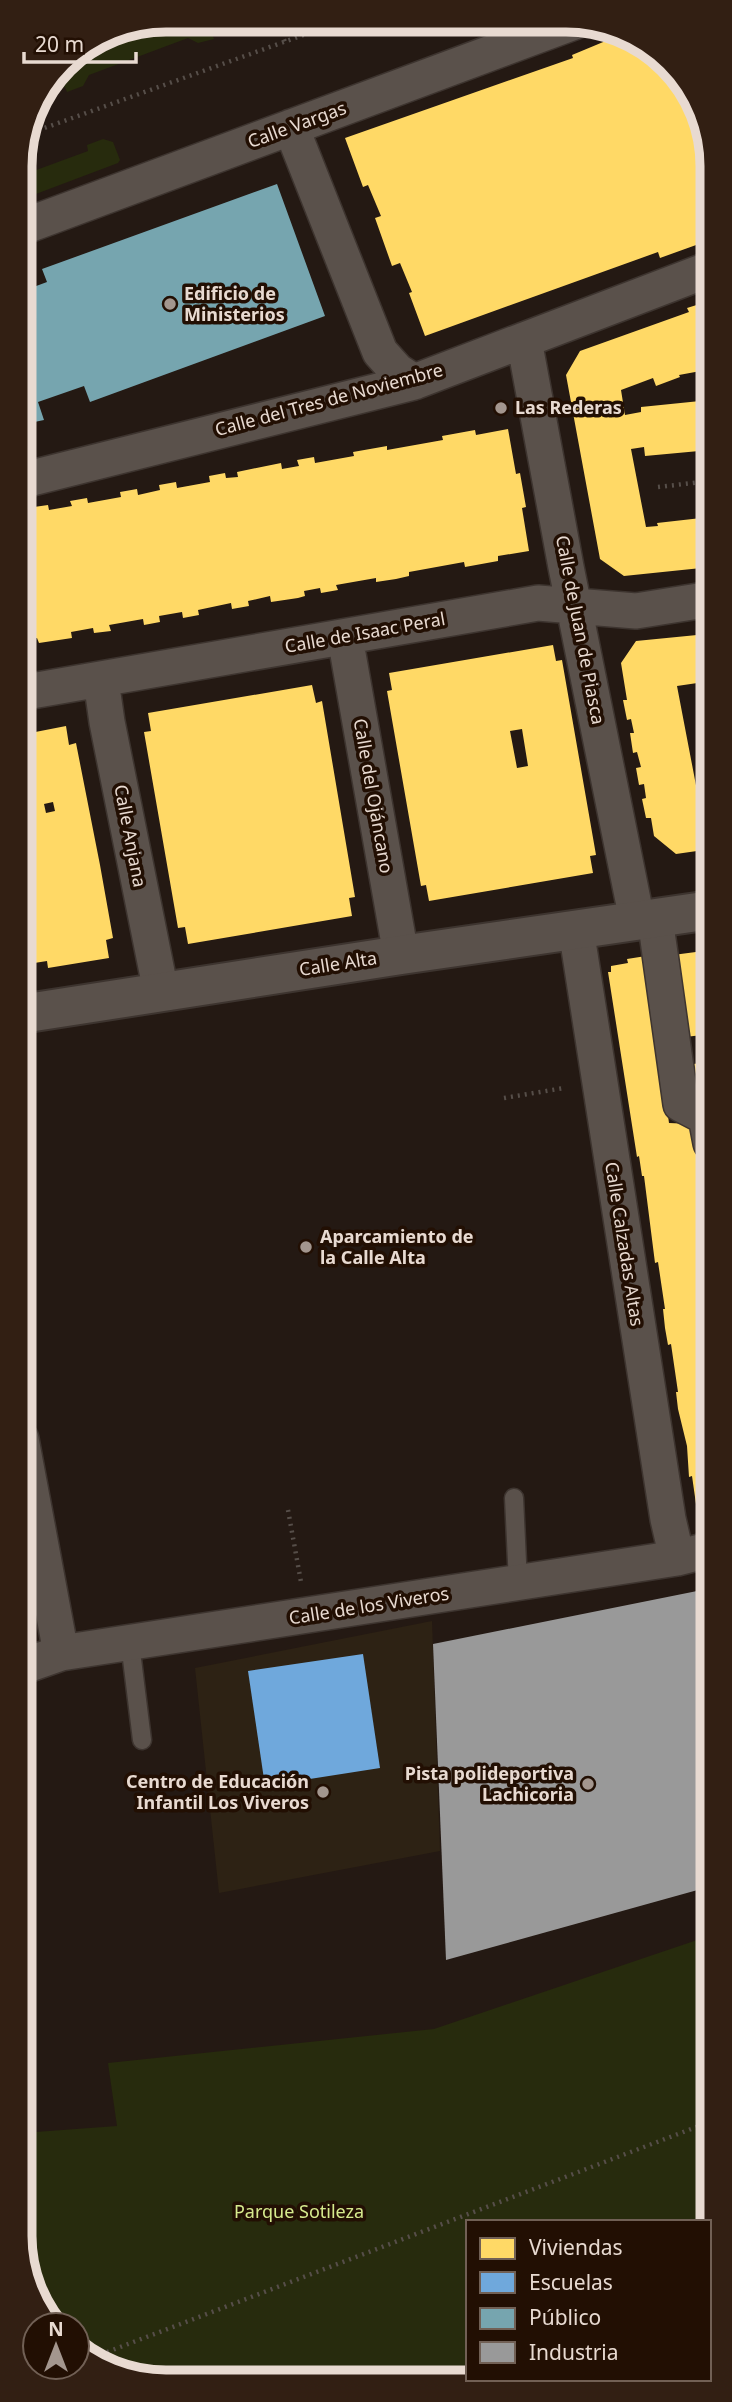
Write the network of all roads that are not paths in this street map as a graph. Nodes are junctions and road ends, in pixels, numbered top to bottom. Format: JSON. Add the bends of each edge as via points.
{"nodes":[{"id":1,"x":546,"y":32,"type":"edge"},
{"id":2,"x":291,"y":127,"type":"junction"},
{"id":3,"x":32,"y":224,"type":"edge"},
{"id":4,"x":700,"y":273,"type":"edge"},
{"id":5,"x":524,"y":340,"type":"junction"},
{"id":6,"x":414,"y":382,"type":"junction"},
{"id":7,"x":32,"y":478,"type":"edge"},
{"id":8,"x":700,"y":601,"type":"edge"},
{"id":9,"x":576,"y":607,"type":"junction"},
{"id":10,"x":345,"y":637,"type":"junction"},
{"id":11,"x":101,"y":680,"type":"junction"},
{"id":12,"x":32,"y":691,"type":"edge"},
{"id":13,"x":700,"y":912,"type":"edge"},
{"id":14,"x":646,"y":919,"type":"junction"},
{"id":15,"x":576,"y":929,"type":"junction"},
{"id":16,"x":401,"y":954,"type":"junction"},
{"id":17,"x":161,"y":992,"type":"junction"},
{"id":18,"x":32,"y":1012,"type":"edge"},
{"id":19,"x":700,"y":1114,"type":"edge"},
{"id":20,"x":514,"y":1497,"type":"dead end"},
{"id":21,"x":32,"y":1502,"type":"edge"},
{"id":22,"x":700,"y":1552,"type":"edge"},
{"id":23,"x":677,"y":1558,"type":"junction"},
{"id":24,"x":518,"y":1583,"type":"junction"},
{"id":25,"x":130,"y":1643,"type":"junction"},
{"id":26,"x":61,"y":1653,"type":"junction"},
{"id":27,"x":32,"y":1663,"type":"edge"},
{"id":28,"x":142,"y":1740,"type":"dead end"}],
"edges":[{"from":1,"to":2,"type":"street","name":"Calle Vargas"},
{"from":2,"to":3,"type":"street","name":"Calle Vargas"},
{"from":2,"to":6,"type":"street","via":[[380,352]]},
{"from":4,"to":5,"type":"street","name":"Calle del Tres de Noviembre"},
{"from":5,"to":6,"type":"street","name":"Calle del Tres de Noviembre"},
{"from":5,"to":9,"type":"street","name":"Calle de Juan de Piasca"},
{"from":6,"to":7,"type":"street","name":"Calle del Tres de Noviembre"},
{"from":8,"to":9,"type":"street","name":"Calle de Isaac Peral","via":[[636,611]]},
{"from":9,"to":10,"type":"street","name":"Calle de Isaac Peral","via":[[538,603]]},
{"from":9,"to":14,"type":"street","name":"Calle de Juan de Piasca"},
{"from":10,"to":11,"type":"street","name":"Calle de Isaac Peral"},
{"from":10,"to":16,"type":"street","name":"Calle del Ojáncano"},
{"from":11,"to":12,"type":"street","name":"Calle de Isaac Peral"},
{"from":11,"to":17,"type":"street","name":"Calle Anjana"},
{"from":13,"to":14,"type":"street","name":"Calle Alta"},
{"from":14,"to":15,"type":"street","name":"Calle Alta"},
{"from":14,"to":19,"type":"street","via":[[681,1104]]},
{"from":15,"to":16,"type":"street","name":"Calle Alta"},
{"from":15,"to":23,"type":"street","name":"Calle Calzadas Altas"},
{"from":16,"to":17,"type":"street","name":"Calle Alta"},
{"from":17,"to":18,"type":"street","name":"Calle Alta"},
{"from":20,"to":24,"type":"lane"},
{"from":21,"to":26,"type":"street"},
{"from":22,"to":23,"type":"street","name":"Calle de los Viveros"},
{"from":23,"to":24,"type":"street","name":"Calle de los Viveros"},
{"from":24,"to":25,"type":"street","name":"Calle de los Viveros"},
{"from":25,"to":26,"type":"street","name":"Calle de los Viveros"},
{"from":25,"to":28,"type":"lane"},
{"from":26,"to":27,"type":"street","name":"Calle de los Viveros"}]}
